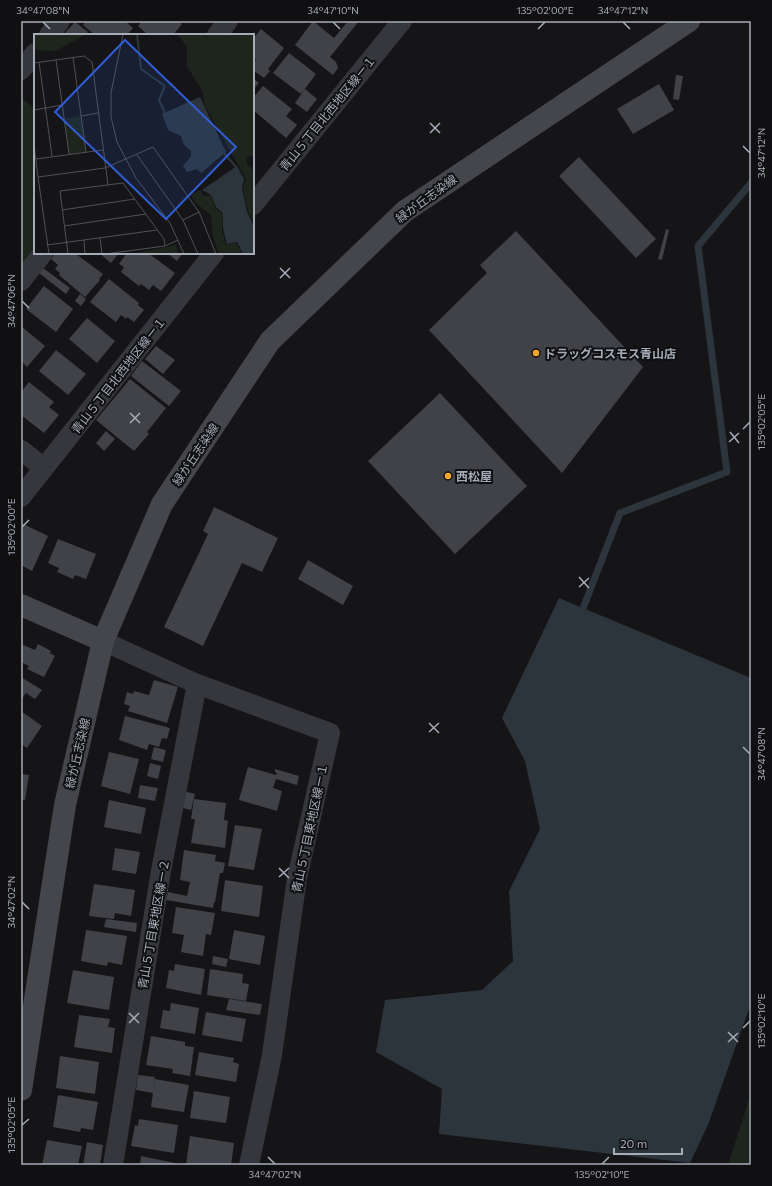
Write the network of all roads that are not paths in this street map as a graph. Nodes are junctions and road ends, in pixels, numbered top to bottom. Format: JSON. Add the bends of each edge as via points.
{"nodes":[{"id":1,"x":60,"y":21,"type":"edge"},
{"id":2,"x":228,"y":21,"type":"edge"},
{"id":3,"x":402,"y":21,"type":"edge"},
{"id":4,"x":689,"y":21,"type":"edge"},
{"id":5,"x":50,"y":34,"type":"edge"},
{"id":6,"x":218,"y":34,"type":"edge"},
{"id":7,"x":34,"y":54,"type":"edge"},
{"id":8,"x":21,"y":70,"type":"edge"},
{"id":9,"x":254,"y":204,"type":"edge"},
{"id":10,"x":42,"y":254,"type":"edge"},
{"id":11,"x":213,"y":254,"type":"edge"},
{"id":12,"x":21,"y":281,"type":"edge"},
{"id":13,"x":21,"y":450,"type":"edge"},
{"id":14,"x":44,"y":468,"type":"junction"},
{"id":15,"x":21,"y":497,"type":"edge"},
{"id":16,"x":21,"y":605,"type":"edge"},
{"id":17,"x":103,"y":641,"type":"junction"},
{"id":18,"x":198,"y":684,"type":"junction"},
{"id":19,"x":21,"y":1090,"type":"edge"},
{"id":20,"x":113,"y":1165,"type":"edge"},
{"id":21,"x":249,"y":1165,"type":"edge"}],
"edges":[{"from":1,"to":5,"type":"street"},
{"from":2,"to":6,"type":"street"},
{"from":3,"to":9,"type":"street","name":"青山５丁目北西地区線ー１"},
{"from":4,"to":17,"type":"street","name":"緑が丘志染線","via":[[405,211],[270,341],[162,504]]},
{"from":7,"to":8,"type":"street"},
{"from":10,"to":12,"type":"street"},
{"from":11,"to":14,"type":"street","name":"青山５丁目北西地区線ー１"},
{"from":13,"to":14,"type":"street"},
{"from":14,"to":15,"type":"street","name":"青山５丁目北西地区線ー１"},
{"from":16,"to":17,"type":"street"},
{"from":17,"to":18,"type":"street","name":"青山５丁目東地区線ー１"},
{"from":17,"to":19,"type":"street","name":"緑が丘志染線","via":[[65,805]]},
{"from":18,"to":20,"type":"street","name":"青山５丁目東地区線ー２","via":[[161,871]]},
{"from":18,"to":21,"type":"street","name":"青山５丁目東地区線ー１","via":[[330,733],[297,878],[272,1055]]}]}
